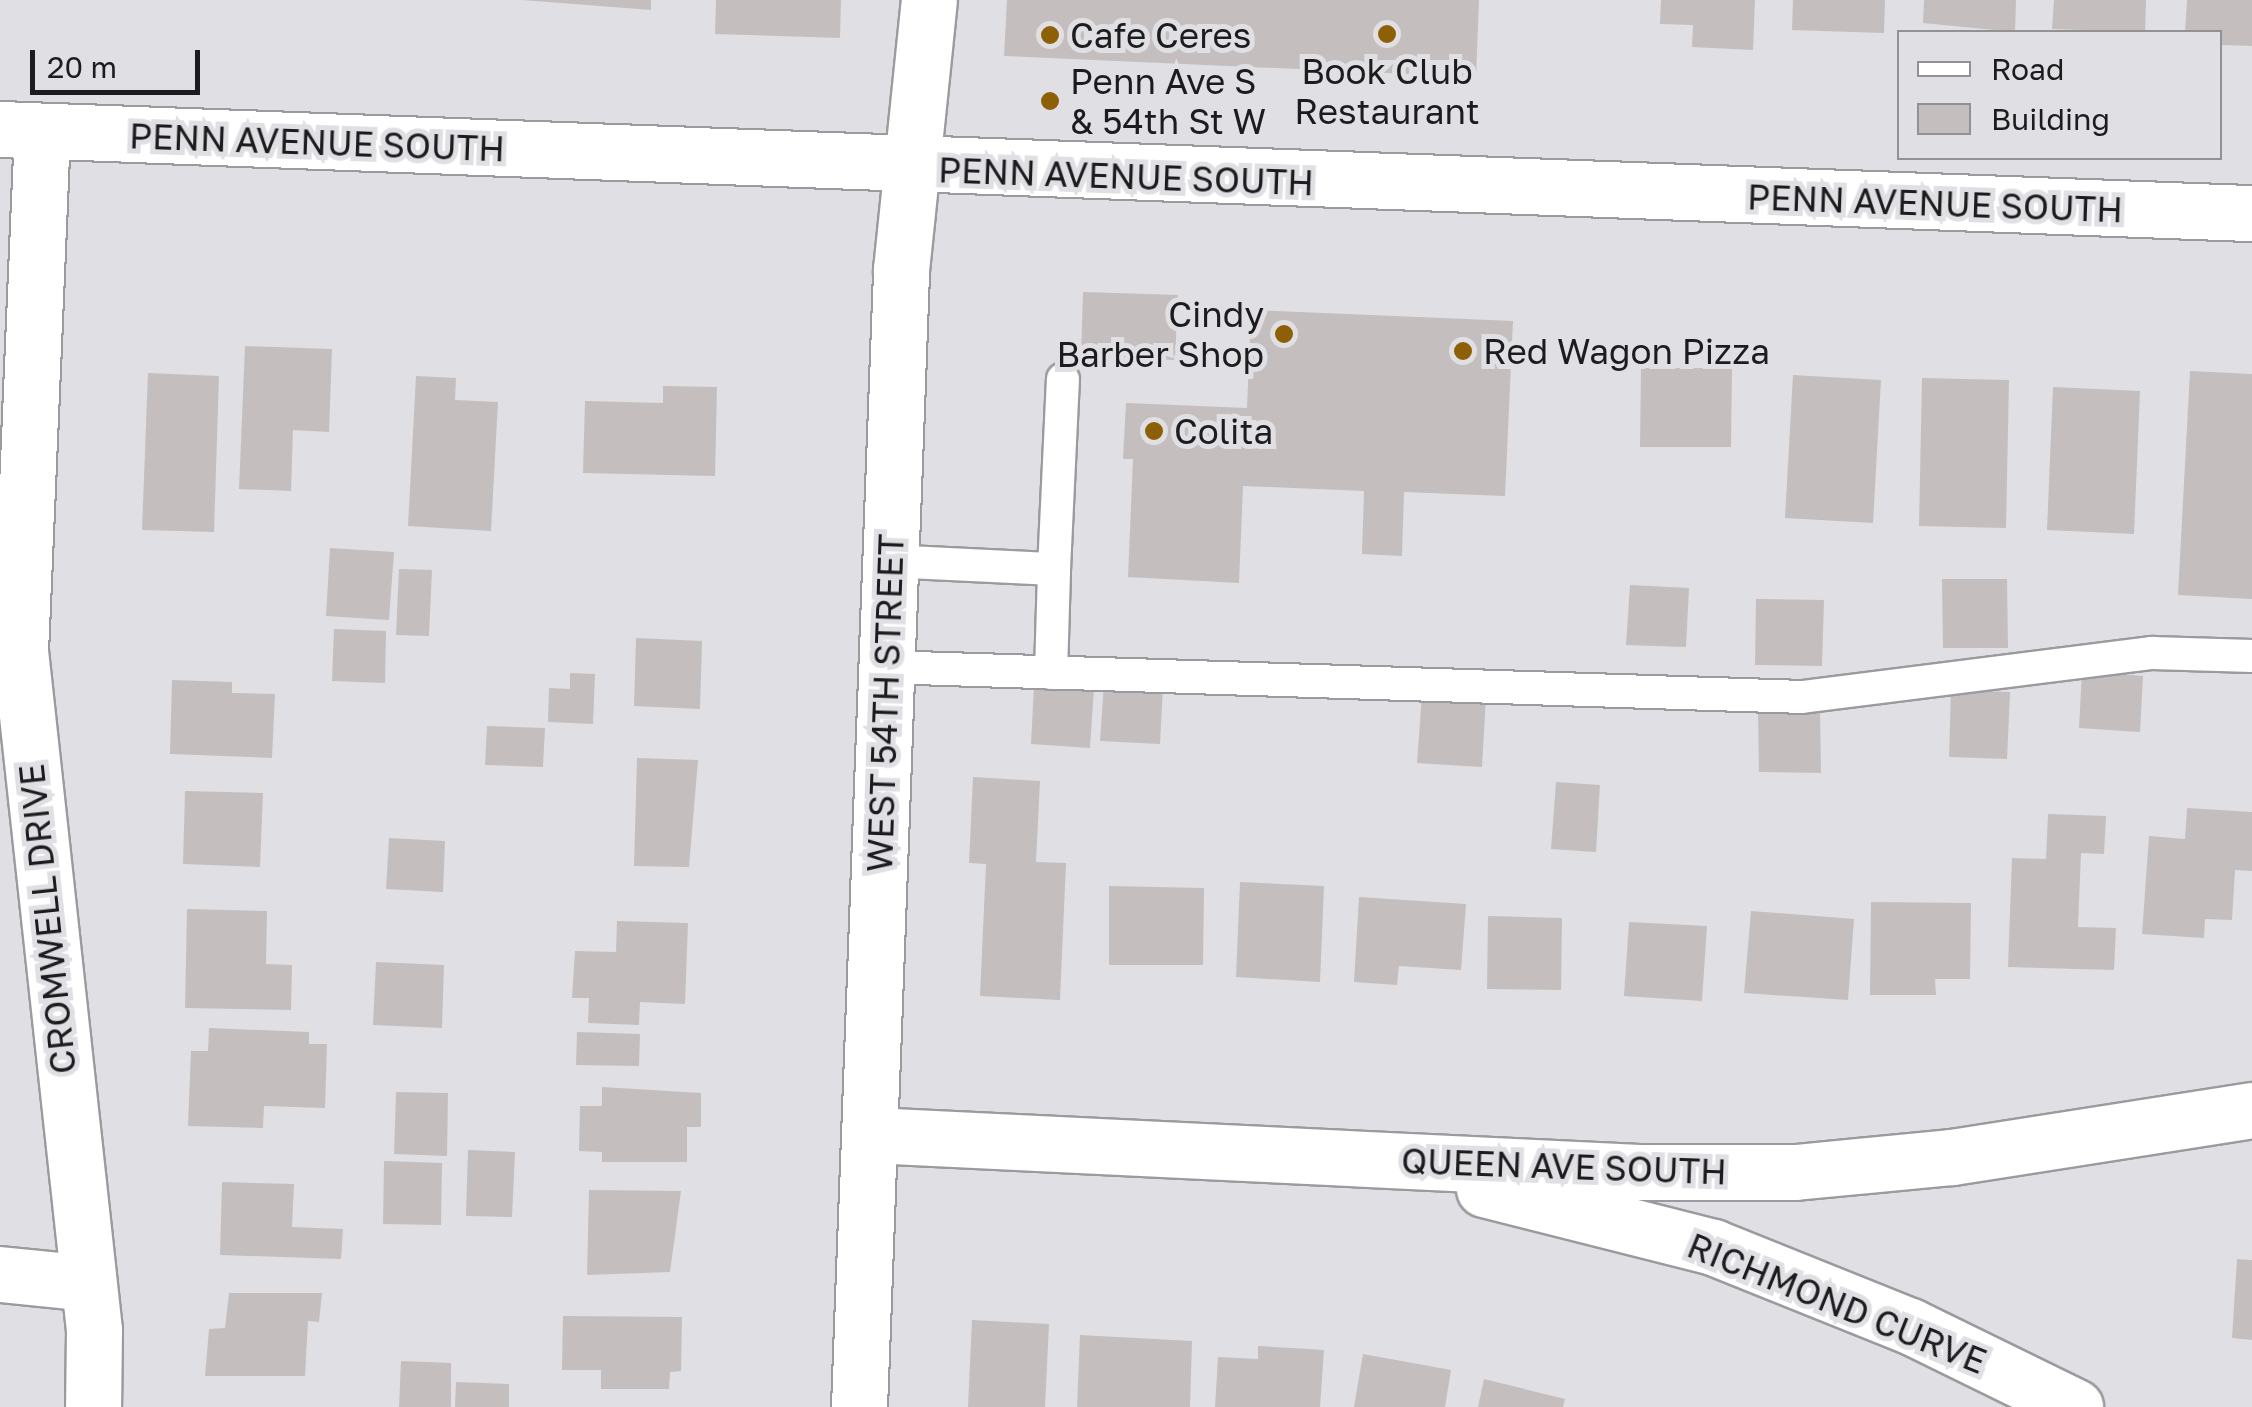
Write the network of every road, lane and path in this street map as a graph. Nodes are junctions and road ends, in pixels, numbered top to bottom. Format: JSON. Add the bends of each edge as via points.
{"nodes":[{"id":1,"x":929,"y":0,"type":"edge"},
{"id":2,"x":21,"y":130,"type":"edge"},
{"id":3,"x":910,"y":168,"type":"junction"},
{"id":4,"x":2252,"y":213,"type":"edge"},
{"id":5,"x":1063,"y":379,"type":"dead end"},
{"id":6,"x":888,"y":562,"type":"junction"},
{"id":7,"x":1054,"y":568,"type":"junction"},
{"id":8,"x":2252,"y":656,"type":"edge"},
{"id":9,"x":885,"y":667,"type":"junction"},
{"id":10,"x":1051,"y":673,"type":"junction"},
{"id":11,"x":2252,"y":1110,"type":"edge"},
{"id":12,"x":871,"y":1134,"type":"junction"},
{"id":13,"x":1299,"y":1155,"type":"junction"},
{"id":14,"x":0,"y":1274,"type":"edge"},
{"id":15,"x":88,"y":1283,"type":"junction"},
{"id":16,"x":93,"y":1407,"type":"edge"},
{"id":17,"x":859,"y":1407,"type":"edge"},
{"id":18,"x":2075,"y":1407,"type":"edge"}],
"edges":[{"from":1,"to":3,"type":"street","name":"WEST 54TH STREET"},
{"from":2,"to":3,"type":"street","name":"PENN AVENUE SOUTH"},
{"from":2,"to":15,"type":"street","name":"CROMWELL DRIVE","via":[[20,651]]},
{"from":3,"to":4,"type":"street","name":"PENN AVENUE SOUTH"},
{"from":3,"to":6,"type":"street","name":"WEST 54TH STREET"},
{"from":5,"to":7,"type":"lane"},
{"from":6,"to":7,"type":"lane"},
{"from":6,"to":9,"type":"street","name":"WEST 54TH STREET"},
{"from":7,"to":10,"type":"lane"},
{"from":8,"to":10,"type":"lane","via":[[2152,653],[1802,697]]},
{"from":9,"to":10,"type":"lane"},
{"from":9,"to":12,"type":"street","name":"WEST 54TH STREET"},
{"from":11,"to":13,"type":"street","name":"QUEEN AVE SOUTH","via":[[1952,1158],[1795,1172]]},
{"from":12,"to":13,"type":"street","name":"QUEEN AVE SOUTH"},
{"from":12,"to":17,"type":"street","name":"WEST 54TH STREET"},
{"from":13,"to":18,"type":"street","name":"RICHMOND CURVE","via":[[1508,1193],[1713,1247],[1910,1326]]},
{"from":14,"to":15,"type":"street"},
{"from":15,"to":16,"type":"street","name":"CROMWELL DRIVE"}]}
